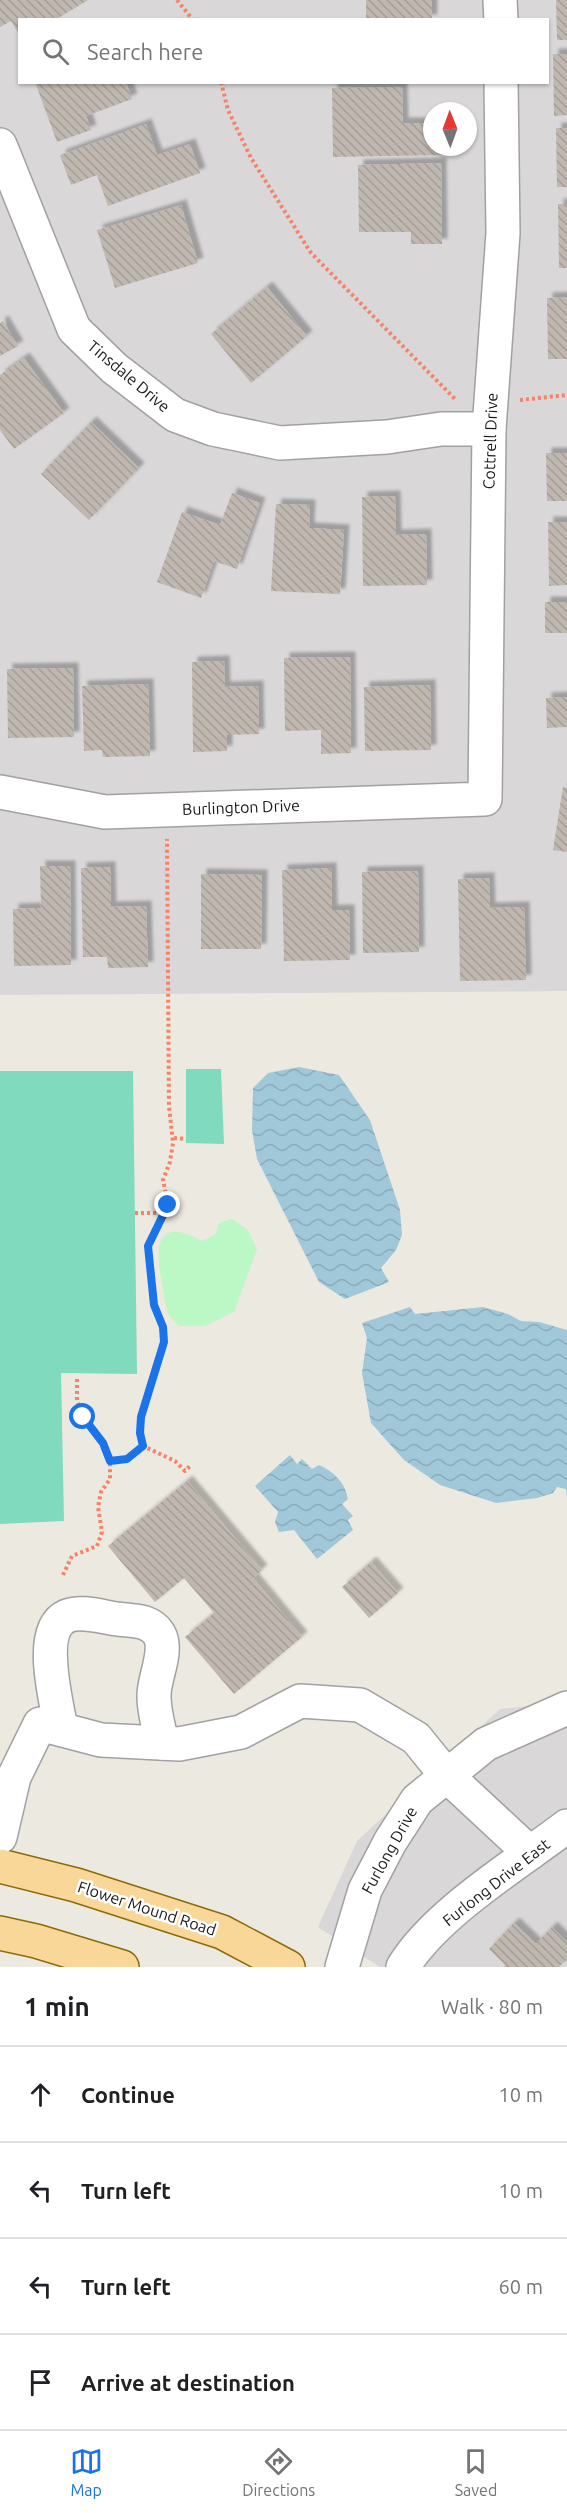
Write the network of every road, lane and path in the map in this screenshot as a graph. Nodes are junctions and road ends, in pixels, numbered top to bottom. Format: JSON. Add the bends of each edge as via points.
{"nodes":[{"id":1,"x":177,"y":0,"type":"edge"},
{"id":2,"x":501,"y":0,"type":"edge"},
{"id":3,"x":191,"y":18,"type":"edge"},
{"id":4,"x":501,"y":18,"type":"edge"},
{"id":5,"x":222,"y":84,"type":"edge"},
{"id":6,"x":501,"y":84,"type":"edge"},
{"id":7,"x":0,"y":145,"type":"edge"},
{"id":8,"x":567,"y":395,"type":"edge"},
{"id":9,"x":490,"y":416,"type":"junction"},
{"id":10,"x":0,"y":792,"type":"edge"},
{"id":11,"x":484,"y":799,"type":"joint"},
{"id":12,"x":167,"y":839,"type":"dead end"},
{"id":13,"x":174,"y":1138,"type":"junction"},
{"id":14,"x":186,"y":1139,"type":"dead end"},
{"id":15,"x":135,"y":1213,"type":"dead end"},
{"id":16,"x":164,"y":1213,"type":"junction"},
{"id":17,"x":77,"y":1379,"type":"dead end"},
{"id":18,"x":143,"y":1446,"type":"junction"},
{"id":19,"x":110,"y":1461,"type":"junction"},
{"id":20,"x":190,"y":1466,"type":"dead end"},
{"id":21,"x":63,"y":1575,"type":"dead end"},
{"id":22,"x":567,"y":1708,"type":"edge"},
{"id":23,"x":61,"y":1729,"type":"junction"},
{"id":24,"x":162,"y":1743,"type":"junction"},
{"id":25,"x":446,"y":1774,"type":"junction"},
{"id":26,"x":0,"y":1837,"type":"edge"},
{"id":27,"x":553,"y":1843,"type":"edge"},
{"id":28,"x":0,"y":1866,"type":"edge"},
{"id":29,"x":0,"y":1933,"type":"edge"},
{"id":30,"x":122,"y":1967,"type":"edge"},
{"id":31,"x":288,"y":1967,"type":"edge"},
{"id":32,"x":342,"y":1967,"type":"edge"},
{"id":33,"x":404,"y":1967,"type":"edge"}],
"edges":[{"from":1,"to":3,"type":"path"},
{"from":2,"to":4,"type":"street"},
{"from":5,"to":9,"type":"path","via":[[228,110],[251,158],[311,253],[458,402]]},
{"from":6,"to":9,"type":"street","name":"Cottrell Drive","via":[[503,233]]},
{"from":7,"to":9,"type":"street","name":"Tinsdale Drive","via":[[74,329],[114,368],[175,415],[213,429],[280,443],[387,437]]},
{"from":8,"to":9,"type":"path"},
{"from":9,"to":11,"type":"street","name":"Cottrell Drive"},
{"from":10,"to":11,"type":"street","name":"Burlington Drive","via":[[105,812]]},
{"from":12,"to":13,"type":"path","via":[[170,1107]]},
{"from":13,"to":14,"type":"path"},
{"from":13,"to":16,"type":"path","via":[[163,1180],[168,1205]]},
{"from":15,"to":16,"type":"path"},
{"from":16,"to":18,"type":"path","via":[[148,1246],[154,1305],[164,1342],[141,1417]]},
{"from":17,"to":19,"type":"path","via":[[77,1401],[83,1417],[103,1443]]},
{"from":18,"to":19,"type":"path","via":[[127,1459]]},
{"from":18,"to":20,"type":"path","via":[[175,1461],[185,1471]]},
{"from":19,"to":21,"type":"path","via":[[110,1479],[101,1492],[98,1507],[102,1532],[97,1546],[72,1556]]},
{"from":22,"to":25,"type":"street","name":"Furlong Drive","via":[[486,1744]]},
{"from":23,"to":24,"type":"street","via":[[101,1740]]},
{"from":23,"to":24,"type":"street","via":[[49,1654],[55,1627],[67,1616],[78,1614],[144,1622],[159,1634],[162,1649],[154,1698]]},
{"from":23,"to":26,"type":"street","via":[[40,1724],[14,1777]]},
{"from":24,"to":25,"type":"street","via":[[241,1732],[300,1701],[360,1705],[416,1737]]},
{"from":25,"to":27,"type":"street"},
{"from":25,"to":32,"type":"street","name":"Furlong Drive","via":[[417,1800],[390,1842],[365,1890]]},
{"from":27,"to":33,"type":"street","name":"Furlong Drive East","via":[[469,1898],[414,1949]]},
{"from":28,"to":31,"type":"main road","name":"Flower Mound Road","via":[[76,1885],[222,1932]]},
{"from":29,"to":30,"type":"main road"}]}
